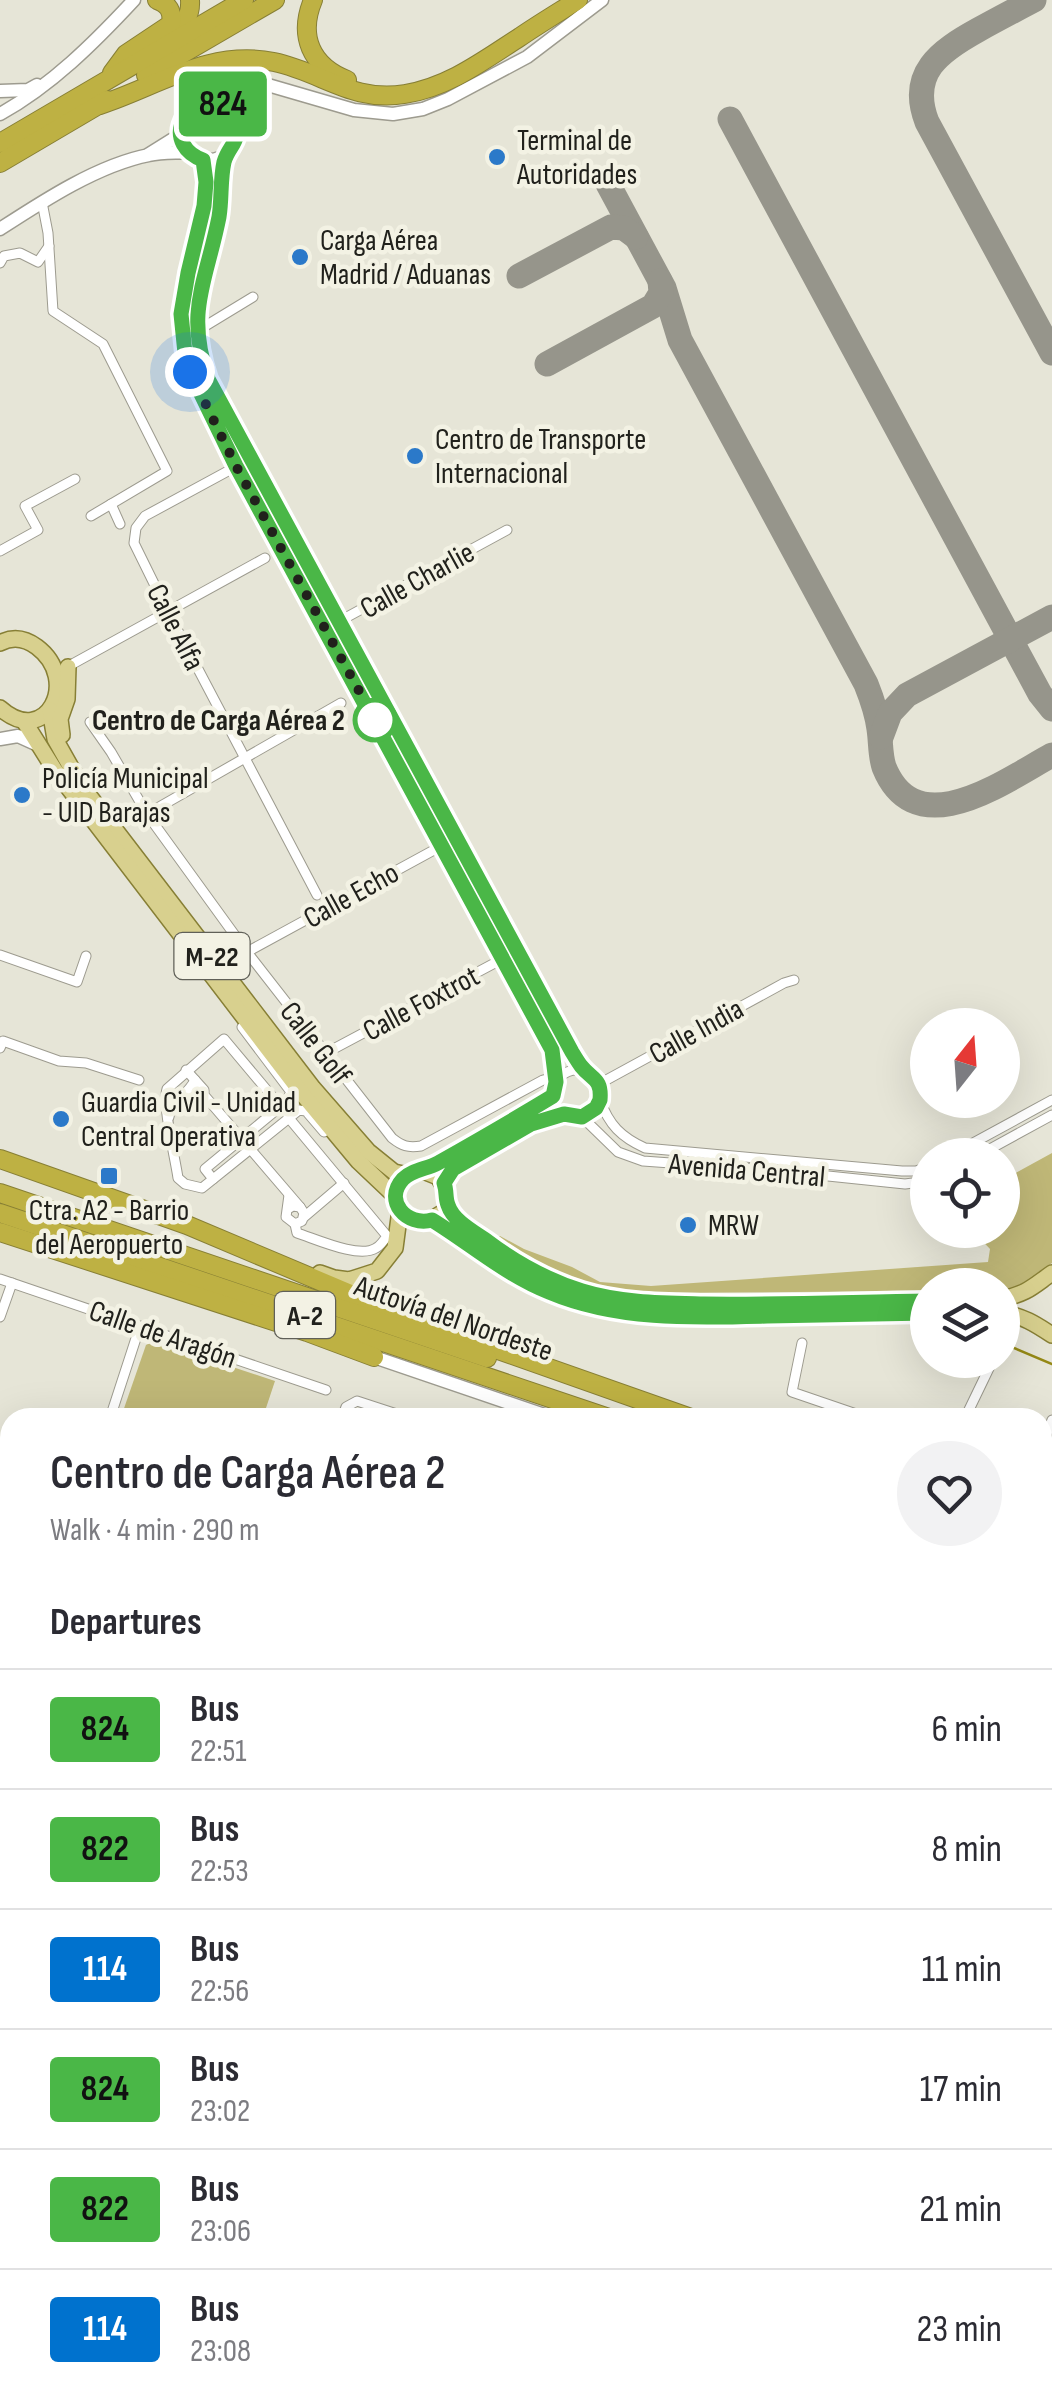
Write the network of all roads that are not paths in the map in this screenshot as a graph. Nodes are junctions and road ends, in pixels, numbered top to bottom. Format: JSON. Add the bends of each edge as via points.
{"nodes":[{"id":1,"x":144,"y":0,"type":"edge"},
{"id":2,"x":157,"y":0,"type":"edge"},
{"id":3,"x":190,"y":0,"type":"edge"},
{"id":4,"x":244,"y":0,"type":"edge"},
{"id":5,"x":275,"y":0,"type":"edge"},
{"id":6,"x":313,"y":0,"type":"edge"},
{"id":7,"x":562,"y":0,"type":"edge"},
{"id":8,"x":578,"y":0,"type":"edge"},
{"id":9,"x":602,"y":0,"type":"edge"},
{"id":10,"x":129,"y":6,"type":"edge"},
{"id":11,"x":249,"y":59,"type":"junction"},
{"id":12,"x":137,"y":63,"type":"junction"},
{"id":13,"x":53,"y":78,"type":"junction"},
{"id":14,"x":108,"y":79,"type":"junction"},
{"id":15,"x":254,"y":83,"type":"junction"},
{"id":16,"x":0,"y":91,"type":"edge"},
{"id":17,"x":100,"y":105,"type":"junction"},
{"id":18,"x":217,"y":105,"type":"junction"},
{"id":19,"x":0,"y":114,"type":"edge"},
{"id":20,"x":233,"y":119,"type":"junction"},
{"id":21,"x":180,"y":134,"type":"junction"},
{"id":22,"x":0,"y":143,"type":"edge"},
{"id":23,"x":189,"y":152,"type":"junction"},
{"id":24,"x":147,"y":155,"type":"junction"},
{"id":25,"x":226,"y":155,"type":"junction"},
{"id":26,"x":203,"y":160,"type":"junction"},
{"id":27,"x":0,"y":164,"type":"edge"},
{"id":28,"x":42,"y":202,"type":"junction"},
{"id":29,"x":0,"y":229,"type":"edge"},
{"id":30,"x":49,"y":246,"type":"junction"},
{"id":31,"x":0,"y":263,"type":"edge"},
{"id":32,"x":253,"y":297,"type":"dead end"},
{"id":33,"x":202,"y":328,"type":"dead end"},
{"id":34,"x":250,"y":460,"type":"junction"},
{"id":35,"x":236,"y":466,"type":"junction"},
{"id":36,"x":74,"y":479,"type":"dead end"},
{"id":37,"x":111,"y":504,"type":"junction"},
{"id":38,"x":91,"y":516,"type":"dead end"},
{"id":39,"x":120,"y":524,"type":"dead end"},
{"id":40,"x":508,"y":530,"type":"dead end"},
{"id":41,"x":0,"y":551,"type":"edge"},
{"id":42,"x":266,"y":558,"type":"dead end"},
{"id":43,"x":168,"y":612,"type":"junction"},
{"id":44,"x":339,"y":622,"type":"junction"},
{"id":45,"x":326,"y":630,"type":"junction"},
{"id":46,"x":2,"y":639,"type":"edge"},
{"id":47,"x":62,"y":670,"type":"junction"},
{"id":48,"x":341,"y":703,"type":"dead end"},
{"id":49,"x":50,"y":710,"type":"junction"},
{"id":50,"x":9,"y":719,"type":"edge"},
{"id":51,"x":90,"y":722,"type":"dead end"},
{"id":52,"x":0,"y":739,"type":"edge"},
{"id":53,"x":41,"y":747,"type":"junction"},
{"id":54,"x":245,"y":758,"type":"junction"},
{"id":55,"x":82,"y":785,"type":"junction"},
{"id":56,"x":146,"y":814,"type":"junction"},
{"id":57,"x":456,"y":838,"type":"junction"},
{"id":58,"x":443,"y":845,"type":"junction"},
{"id":59,"x":317,"y":895,"type":"dead end"},
{"id":60,"x":164,"y":914,"type":"junction"},
{"id":61,"x":517,"y":950,"type":"junction"},
{"id":62,"x":247,"y":952,"type":"junction"},
{"id":63,"x":0,"y":955,"type":"edge"},
{"id":64,"x":86,"y":956,"type":"dead end"},
{"id":65,"x":504,"y":958,"type":"junction"},
{"id":66,"x":794,"y":980,"type":"dead end"},
{"id":67,"x":0,"y":1048,"type":"edge"},
{"id":68,"x":324,"y":1054,"type":"junction"},
{"id":69,"x":186,"y":1070,"type":"junction"},
{"id":70,"x":584,"y":1071,"type":"junction"},
{"id":71,"x":139,"y":1080,"type":"dead end"},
{"id":72,"x":195,"y":1080,"type":"junction"},
{"id":73,"x":556,"y":1084,"type":"junction"},
{"id":74,"x":599,"y":1084,"type":"junction"},
{"id":75,"x":527,"y":1089,"type":"junction"},
{"id":76,"x":190,"y":1091,"type":"junction"},
{"id":77,"x":204,"y":1094,"type":"junction"},
{"id":78,"x":600,"y":1100,"type":"junction"},
{"id":79,"x":1052,"y":1100,"type":"edge"},
{"id":80,"x":281,"y":1107,"type":"junction"},
{"id":81,"x":564,"y":1114,"type":"junction"},
{"id":82,"x":1052,"y":1115,"type":"edge"},
{"id":83,"x":288,"y":1117,"type":"junction"},
{"id":84,"x":582,"y":1117,"type":"junction"},
{"id":85,"x":169,"y":1119,"type":"junction"},
{"id":86,"x":982,"y":1138,"type":"edge"},
{"id":87,"x":1010,"y":1138,"type":"edge"},
{"id":88,"x":242,"y":1139,"type":"junction"},
{"id":89,"x":251,"y":1149,"type":"junction"},
{"id":90,"x":0,"y":1159,"type":"edge"},
{"id":91,"x":358,"y":1161,"type":"junction"},
{"id":92,"x":910,"y":1171,"type":"edge"},
{"id":93,"x":415,"y":1173,"type":"junction"},
{"id":94,"x":214,"y":1179,"type":"junction"},
{"id":95,"x":344,"y":1183,"type":"junction"},
{"id":96,"x":444,"y":1183,"type":"junction"},
{"id":97,"x":910,"y":1183,"type":"edge"},
{"id":98,"x":0,"y":1193,"type":"edge"},
{"id":99,"x":289,"y":1195,"type":"junction"},
{"id":100,"x":446,"y":1203,"type":"junction"},
{"id":101,"x":398,"y":1204,"type":"junction"},
{"id":102,"x":288,"y":1210,"type":"junction"},
{"id":103,"x":0,"y":1213,"type":"edge"},
{"id":104,"x":300,"y":1216,"type":"junction"},
{"id":105,"x":432,"y":1220,"type":"junction"},
{"id":106,"x":0,"y":1232,"type":"edge"},
{"id":107,"x":0,"y":1240,"type":"edge"},
{"id":108,"x":226,"y":1242,"type":"junction"},
{"id":109,"x":1052,"y":1273,"type":"edge"},
{"id":110,"x":0,"y":1279,"type":"edge"},
{"id":111,"x":12,"y":1283,"type":"junction"},
{"id":112,"x":1038,"y":1286,"type":"junction"},
{"id":113,"x":1020,"y":1295,"type":"edge"},
{"id":114,"x":910,"y":1301,"type":"edge"},
{"id":115,"x":322,"y":1302,"type":"junction"},
{"id":116,"x":910,"y":1313,"type":"edge"},
{"id":117,"x":1020,"y":1316,"type":"edge"},
{"id":118,"x":0,"y":1317,"type":"edge"},
{"id":119,"x":140,"y":1326,"type":"junction"},
{"id":120,"x":1048,"y":1333,"type":"edge"},
{"id":121,"x":802,"y":1343,"type":"dead end"},
{"id":122,"x":374,"y":1357,"type":"junction"},
{"id":123,"x":984,"y":1378,"type":"edge"},
{"id":124,"x":326,"y":1390,"type":"dead end"},
{"id":125,"x":113,"y":1408,"type":"edge"},
{"id":126,"x":346,"y":1408,"type":"edge"},
{"id":127,"x":380,"y":1408,"type":"edge"},
{"id":128,"x":524,"y":1408,"type":"edge"},
{"id":129,"x":579,"y":1408,"type":"edge"},
{"id":130,"x":634,"y":1408,"type":"edge"},
{"id":131,"x":658,"y":1408,"type":"edge"},
{"id":132,"x":660,"y":1408,"type":"edge"},
{"id":133,"x":839,"y":1408,"type":"edge"},
{"id":134,"x":970,"y":1408,"type":"edge"},
{"id":135,"x":1052,"y":2228,"type":"edge"},
{"id":136,"x":1052,"y":2238,"type":"edge"}],
"edges":[{"from":1,"to":10,"type":"street"},
{"from":2,"to":14,"type":"highway","via":[[168,6],[171,24],[126,54]]},
{"from":3,"to":12,"type":"highway","via":[[182,25],[148,46]]},
{"from":4,"to":12,"type":"highway"},
{"from":5,"to":17,"type":"highway"},
{"from":6,"to":7,"type":"highway","via":[[308,40],[323,66],[350,81],[385,86],[457,65]]},
{"from":8,"to":11,"type":"highway","via":[[451,80],[393,96],[348,91]]},
{"from":9,"to":15,"type":"street","via":[[527,57],[423,109],[354,110]]},
{"from":10,"to":13,"type":"street"},
{"from":11,"to":17,"type":"highway","via":[[188,68]]},
{"from":11,"to":18,"type":"highway","via":[[212,77],[208,88]]},
{"from":12,"to":14,"type":"highway"},
{"from":13,"to":16,"type":"street","via":[[28,90]]},
{"from":13,"to":19,"type":"street"},
{"from":14,"to":22,"type":"highway"},
{"from":15,"to":18,"type":"street"},
{"from":15,"to":20,"type":"street"},
{"from":17,"to":27,"type":"highway"},
{"from":18,"to":20,"type":"street"},
{"from":18,"to":21,"type":"street","via":[[193,109]]},
{"from":20,"to":25,"type":"street","via":[[236,141]]},
{"from":21,"to":23,"type":"street"},
{"from":21,"to":24,"type":"street"},
{"from":23,"to":24,"type":"street"},
{"from":23,"to":26,"type":"street"},
{"from":24,"to":28,"type":"street"},
{"from":25,"to":26,"type":"street"},
{"from":25,"to":34,"type":"street","via":[[197,332],[208,379]]},
{"from":26,"to":35,"type":"street","via":[[204,206],[183,295],[182,340],[190,372]]},
{"from":28,"to":29,"type":"street"},
{"from":28,"to":30,"type":"street"},
{"from":30,"to":31,"type":"street","via":[[38,262],[20,253]]},
{"from":30,"to":37,"type":"street","via":[[53,311],[103,344],[167,471]]},
{"from":32,"to":33,"type":"street"},
{"from":34,"to":35,"type":"street","name":"Calle Alfa"},
{"from":34,"to":44,"type":"street"},
{"from":35,"to":43,"type":"street","name":"Calle Alfa","via":[[145,516],[136,528],[134,543]]},
{"from":35,"to":45,"type":"street"},
{"from":36,"to":41,"type":"street","via":[[26,506],[38,530]]},
{"from":37,"to":38,"type":"street"},
{"from":37,"to":39,"type":"street"},
{"from":40,"to":44,"type":"street","name":"Calle Charlie"},
{"from":42,"to":43,"type":"street"},
{"from":43,"to":47,"type":"street"},
{"from":43,"to":54,"type":"street","name":"Calle Alfa"},
{"from":44,"to":45,"type":"street","name":"Calle Charlie"},
{"from":44,"to":57,"type":"street"},
{"from":45,"to":58,"type":"street"},
{"from":46,"to":47,"type":"main road","via":[[27,640]]},
{"from":47,"to":49,"type":"main road"},
{"from":47,"to":55,"type":"main road","via":[[67,698],[60,728]]},
{"from":48,"to":54,"type":"street"},
{"from":49,"to":50,"type":"main road","via":[[39,718]]},
{"from":49,"to":55,"type":"main road","number":"M-22","via":[[56,740]]},
{"from":50,"to":53,"type":"main road","number":"M-22"},
{"from":51,"to":56,"type":"street","name":"Calle Golf"},
{"from":52,"to":53,"type":"street","via":[[18,736]]},
{"from":53,"to":60,"type":"main road","number":"M-22"},
{"from":54,"to":56,"type":"street"},
{"from":54,"to":59,"type":"street","name":"Calle Alfa"},
{"from":55,"to":93,"type":"main road","number":"M-22","via":[[313,1088],[387,1169]]},
{"from":56,"to":62,"type":"street","name":"Calle Golf"},
{"from":57,"to":58,"type":"street","name":"Calle Echo"},
{"from":57,"to":61,"type":"street"},
{"from":58,"to":62,"type":"street","name":"Calle Echo"},
{"from":58,"to":65,"type":"street"},
{"from":60,"to":80,"type":"street","via":[[292,1092]]},
{"from":60,"to":91,"type":"main road","number":"M-22"},
{"from":61,"to":65,"type":"street","name":"Calle Foxtrot"},
{"from":61,"to":70,"type":"street"},
{"from":62,"to":68,"type":"street","name":"Calle Golf"},
{"from":63,"to":64,"type":"street","via":[[77,982]]},
{"from":65,"to":68,"type":"street","name":"Calle Foxtrot"},
{"from":65,"to":73,"type":"street","via":[[550,1041]]},
{"from":66,"to":74,"type":"street","name":"Calle India"},
{"from":67,"to":71,"type":"street","via":[[2,1041]]},
{"from":68,"to":75,"type":"street","name":"Calle Golf","via":[[392,1138],[410,1148]]},
{"from":69,"to":72,"type":"street"},
{"from":69,"to":80,"type":"street","via":[[224,1039]]},
{"from":69,"to":85,"type":"street","via":[[167,1088]]},
{"from":70,"to":73,"type":"street"},
{"from":70,"to":74,"type":"street"},
{"from":72,"to":76,"type":"street"},
{"from":72,"to":77,"type":"street"},
{"from":73,"to":75,"type":"street","name":"Calle Golf"},
{"from":73,"to":75,"type":"street"},
{"from":73,"to":81,"type":"street"},
{"from":73,"to":93,"type":"street"},
{"from":74,"to":78,"type":"street"},
{"from":76,"to":77,"type":"street"},
{"from":76,"to":85,"type":"street","via":[[173,1104]]},
{"from":77,"to":88,"type":"street"},
{"from":78,"to":84,"type":"street"},
{"from":78,"to":92,"type":"street","name":"Avenida Central","via":[[611,1124],[645,1148]]},
{"from":79,"to":86,"type":"street"},
{"from":80,"to":88,"type":"street"},
{"from":81,"to":84,"type":"street"},
{"from":81,"to":96,"type":"street","via":[[531,1124],[453,1169]]},
{"from":82,"to":87,"type":"street"},
{"from":83,"to":89,"type":"street"},
{"from":83,"to":91,"type":"street","via":[[306,1111]]},
{"from":83,"to":95,"type":"street"},
{"from":84,"to":97,"type":"street","name":"Avenida Central","via":[[618,1152],[643,1162]]},
{"from":85,"to":94,"type":"street","via":[[178,1178],[200,1188]]},
{"from":88,"to":89,"type":"street"},
{"from":88,"to":94,"type":"street","via":[[205,1168]]},
{"from":89,"to":94,"type":"street"},
{"from":89,"to":99,"type":"street"},
{"from":90,"to":108,"type":"highway"},
{"from":91,"to":101,"type":"main road","number":"M-22"},
{"from":93,"to":96,"type":"main road","via":[[431,1172]]},
{"from":93,"to":101,"type":"main road","via":[[401,1181]]},
{"from":95,"to":104,"type":"street"},
{"from":95,"to":104,"type":"street","via":[[388,1236],[376,1248],[354,1251],[298,1233]]},
{"from":96,"to":100,"type":"main road"},
{"from":98,"to":115,"type":"highway","name":"Autovía del Nordeste","number":"A-2"},
{"from":99,"to":102,"type":"street"},
{"from":99,"to":104,"type":"street"},
{"from":100,"to":105,"type":"main road"},
{"from":100,"to":114,"type":"main road","via":[[460,1221],[522,1265],[585,1292],[734,1304]]},
{"from":101,"to":105,"type":"main road","via":[[412,1220]]},
{"from":101,"to":108,"type":"main road","via":[[395,1248],[377,1271],[349,1280]]},
{"from":102,"to":104,"type":"street","via":[[294,1206]]},
{"from":102,"to":104,"type":"street","via":[[288,1221]]},
{"from":103,"to":129,"type":"highway","name":"Autovía del Nordeste","number":"A-2"},
{"from":105,"to":116,"type":"main road","via":[[515,1276],[580,1304],[665,1317]]},
{"from":106,"to":122,"type":"highway"},
{"from":107,"to":122,"type":"highway"},
{"from":108,"to":132,"type":"highway"},
{"from":109,"to":112,"type":"main road"},
{"from":110,"to":111,"type":"street","name":"Calle de Aragón"},
{"from":111,"to":118,"type":"street"},
{"from":111,"to":119,"type":"street","name":"Calle de Aragón"},
{"from":112,"to":113,"type":"main road"},
{"from":112,"to":120,"type":"main road","via":[[1033,1310]]},
{"from":115,"to":130,"type":"highway","name":"Autovía del Nordeste","number":"A-2"},
{"from":115,"to":131,"type":"highway","via":[[340,1302]]},
{"from":117,"to":120,"type":"main road"},
{"from":119,"to":124,"type":"street","name":"Calle de Aragón"},
{"from":119,"to":125,"type":"street"},
{"from":121,"to":133,"type":"street","via":[[792,1392]]},
{"from":122,"to":128,"type":"street"},
{"from":123,"to":134,"type":"street"},
{"from":126,"to":127,"type":"street","via":[[357,1400]]},
{"from":135,"to":136,"type":"street"}]}
